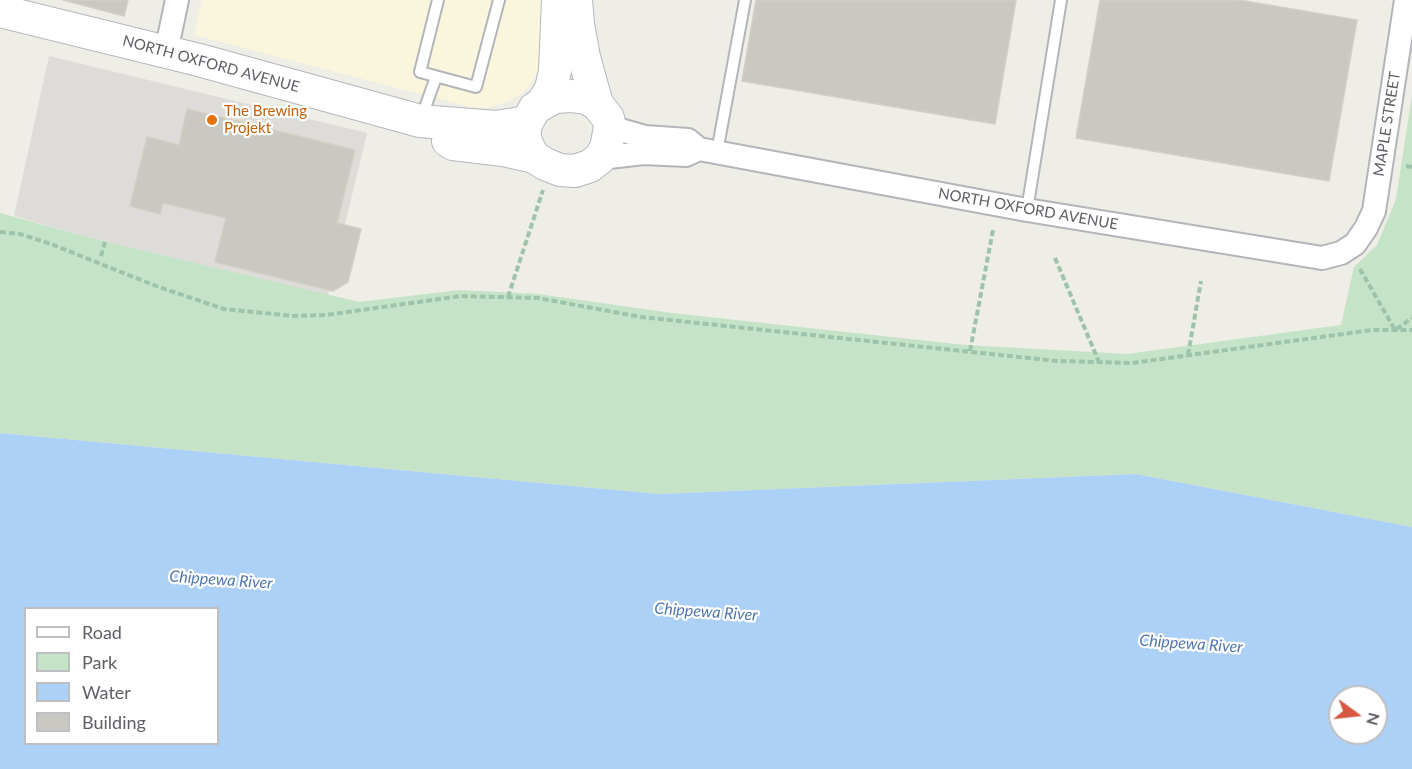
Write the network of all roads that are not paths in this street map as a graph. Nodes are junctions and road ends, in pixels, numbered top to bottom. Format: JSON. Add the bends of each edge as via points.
{"nodes":[{"id":1,"x":177,"y":0,"type":"edge"},
{"id":2,"x":438,"y":0,"type":"edge"},
{"id":3,"x":499,"y":0,"type":"edge"},
{"id":4,"x":558,"y":0,"type":"edge"},
{"id":5,"x":576,"y":0,"type":"edge"},
{"id":6,"x":745,"y":0,"type":"edge"},
{"id":7,"x":1061,"y":0,"type":"edge"},
{"id":8,"x":1406,"y":0,"type":"edge"},
{"id":9,"x":0,"y":11,"type":"edge"},
{"id":10,"x":166,"y":52,"type":"junction"},
{"id":11,"x":436,"y":77,"type":"junction"},
{"id":12,"x":535,"y":112,"type":"junction"},
{"id":13,"x":603,"y":116,"type":"junction"},
{"id":14,"x":420,"y":122,"type":"junction"},
{"id":15,"x":708,"y":151,"type":"junction"},
{"id":16,"x":534,"y":157,"type":"junction"},
{"id":17,"x":600,"y":158,"type":"junction"},
{"id":18,"x":1027,"y":210,"type":"junction"},
{"id":19,"x":1355,"y":244,"type":"joint"}],
"edges":[{"from":1,"to":10,"type":"street"},
{"from":2,"to":11,"type":"lane","via":[[420,72]]},
{"from":3,"to":11,"type":"lane","via":[[476,87]]},
{"from":4,"to":12,"type":"street","via":[[555,71],[551,89]]},
{"from":5,"to":13,"type":"street","via":[[584,57]]},
{"from":6,"to":15,"type":"lane"},
{"from":7,"to":18,"type":"lane"},
{"from":8,"to":19,"type":"street","name":"MAPLE STREET","via":[[1374,211]]},
{"from":9,"to":10,"type":"street","name":"NORTH OXFORD AVENUE"},
{"from":10,"to":14,"type":"street","name":"NORTH OXFORD AVENUE"},
{"from":11,"to":14,"type":"lane"},
{"from":12,"to":13,"type":"street","via":[[555,97],[571,96],[586,98]]},
{"from":12,"to":14,"type":"street","name":"NORTH OXFORD AVENUE","via":[[496,127]]},
{"from":12,"to":16,"type":"street","via":[[524,133]]},
{"from":13,"to":15,"type":"street","name":"NORTH OXFORD AVENUE","via":[[645,137],[688,140]]},
{"from":13,"to":17,"type":"street","via":[[606,148]]},
{"from":14,"to":16,"type":"street","name":"NORTH OXFORD AVENUE","via":[[453,144]]},
{"from":15,"to":17,"type":"street","name":"NORTH OXFORD AVENUE"},
{"from":15,"to":18,"type":"street","name":"NORTH OXFORD AVENUE"},
{"from":16,"to":17,"type":"street","via":[[560,170],[575,171]]},
{"from":18,"to":19,"type":"street","name":"NORTH OXFORD AVENUE","via":[[1322,258]]}]}
